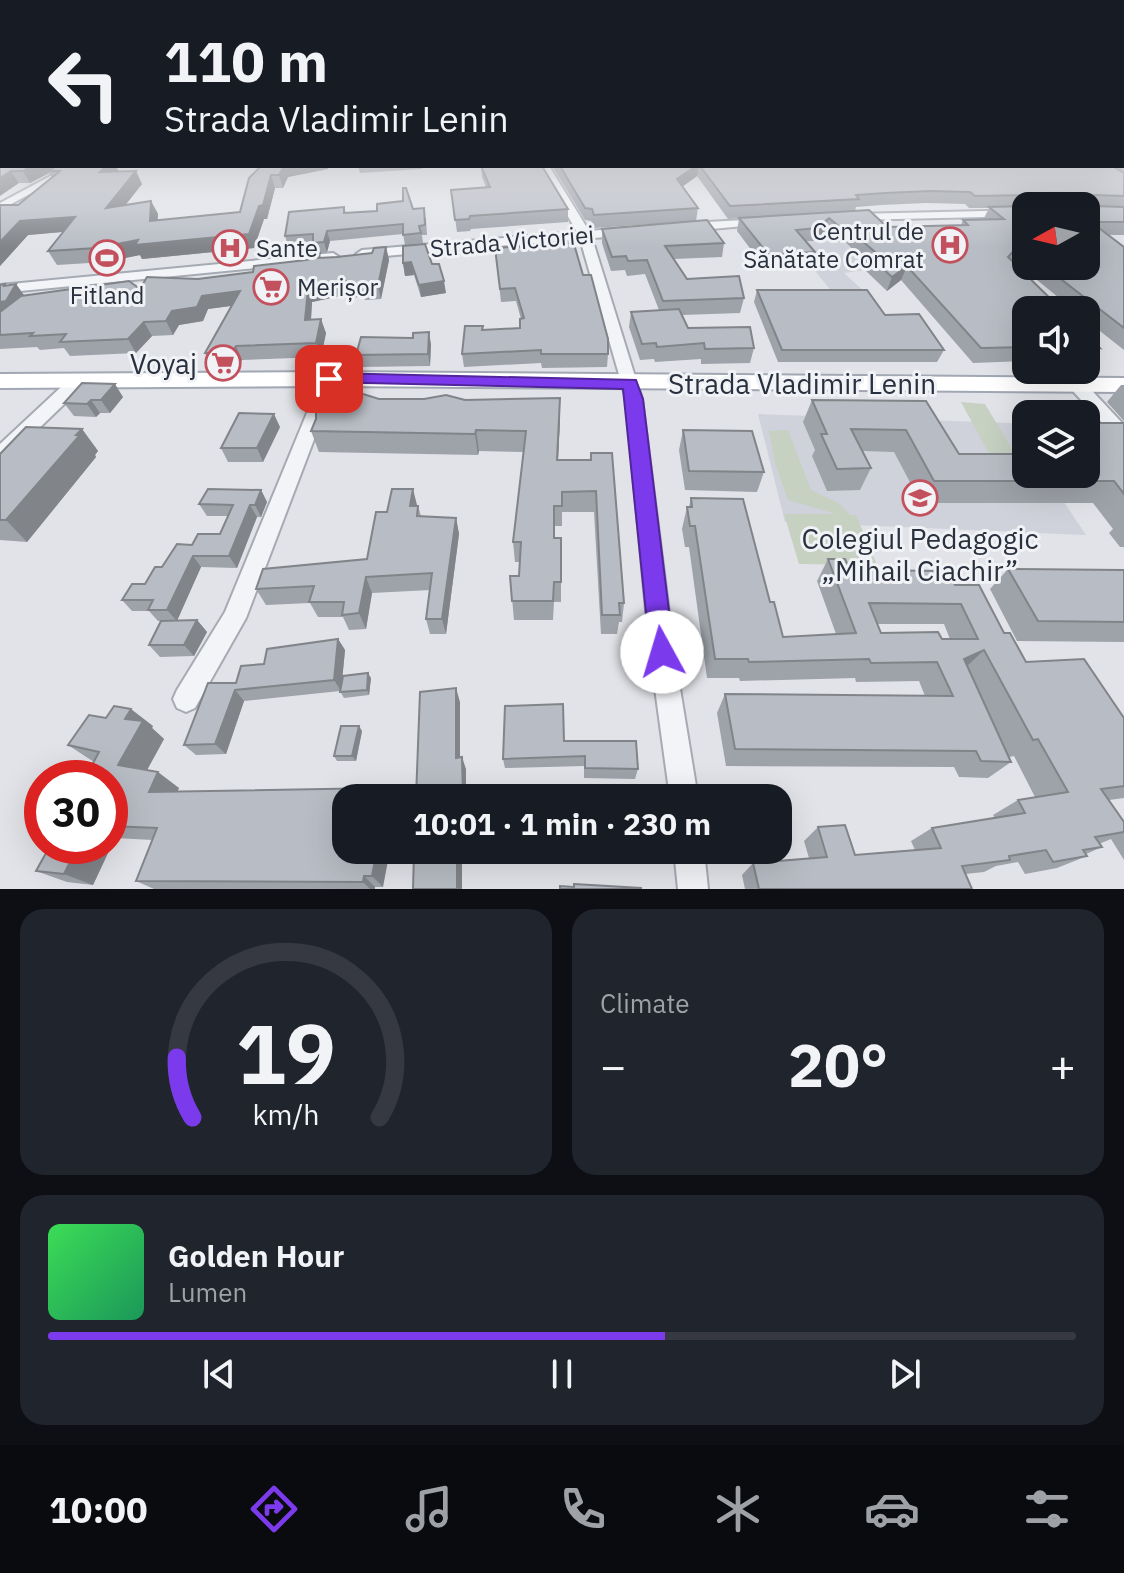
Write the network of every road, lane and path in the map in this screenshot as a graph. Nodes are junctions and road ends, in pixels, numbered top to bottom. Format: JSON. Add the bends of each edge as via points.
{"nodes":[{"id":1,"x":73,"y":168,"type":"edge"},
{"id":2,"x":545,"y":168,"type":"edge"},
{"id":3,"x":0,"y":207,"type":"edge"},
{"id":4,"x":1012,"y":213,"type":"edge"},
{"id":5,"x":838,"y":218,"type":"edge"},
{"id":6,"x":781,"y":221,"type":"edge"},
{"id":7,"x":677,"y":227,"type":"edge"},
{"id":8,"x":631,"y":231,"type":"edge"},
{"id":9,"x":585,"y":235,"type":"junction"},
{"id":10,"x":0,"y":289,"type":"edge"},
{"id":11,"x":80,"y":379,"type":"junction"},
{"id":12,"x":329,"y":379,"type":"junction"},
{"id":13,"x":0,"y":381,"type":"edge"},
{"id":14,"x":630,"y":383,"type":"junction"},
{"id":15,"x":1012,"y":383,"type":"edge"},
{"id":16,"x":1076,"y":384,"type":"joint"},
{"id":17,"x":1124,"y":385,"type":"edge"},
{"id":18,"x":1124,"y":436,"type":"edge"},
{"id":19,"x":0,"y":455,"type":"edge"},
{"id":20,"x":186,"y":699,"type":"dead end"},
{"id":21,"x":682,"y":784,"type":"edge"},
{"id":22,"x":690,"y":864,"type":"edge"},
{"id":23,"x":693,"y":889,"type":"edge"}],
"edges":[{"from":1,"to":3,"type":"street"},
{"from":2,"to":9,"type":"street"},
{"from":4,"to":5,"type":"street"},
{"from":6,"to":7,"type":"street"},
{"from":8,"to":9,"type":"street","name":"Strada Victoriei"},
{"from":9,"to":10,"type":"street","name":"Strada Victoriei"},
{"from":9,"to":14,"type":"street"},
{"from":11,"to":12,"type":"main road","name":"Strada Vladimir Lenin"},
{"from":11,"to":13,"type":"main road","name":"Strada Vladimir Lenin"},
{"from":11,"to":19,"type":"street"},
{"from":12,"to":14,"type":"main road","name":"Strada Vladimir Lenin"},
{"from":12,"to":20,"type":"street","via":[[234,618]]},
{"from":14,"to":15,"type":"main road","name":"Strada Vladimir Lenin"},
{"from":14,"to":21,"type":"street"},
{"from":16,"to":17,"type":"main road","name":"Strada Vladimir Lenin"},
{"from":16,"to":18,"type":"street"},
{"from":22,"to":23,"type":"street"}]}
